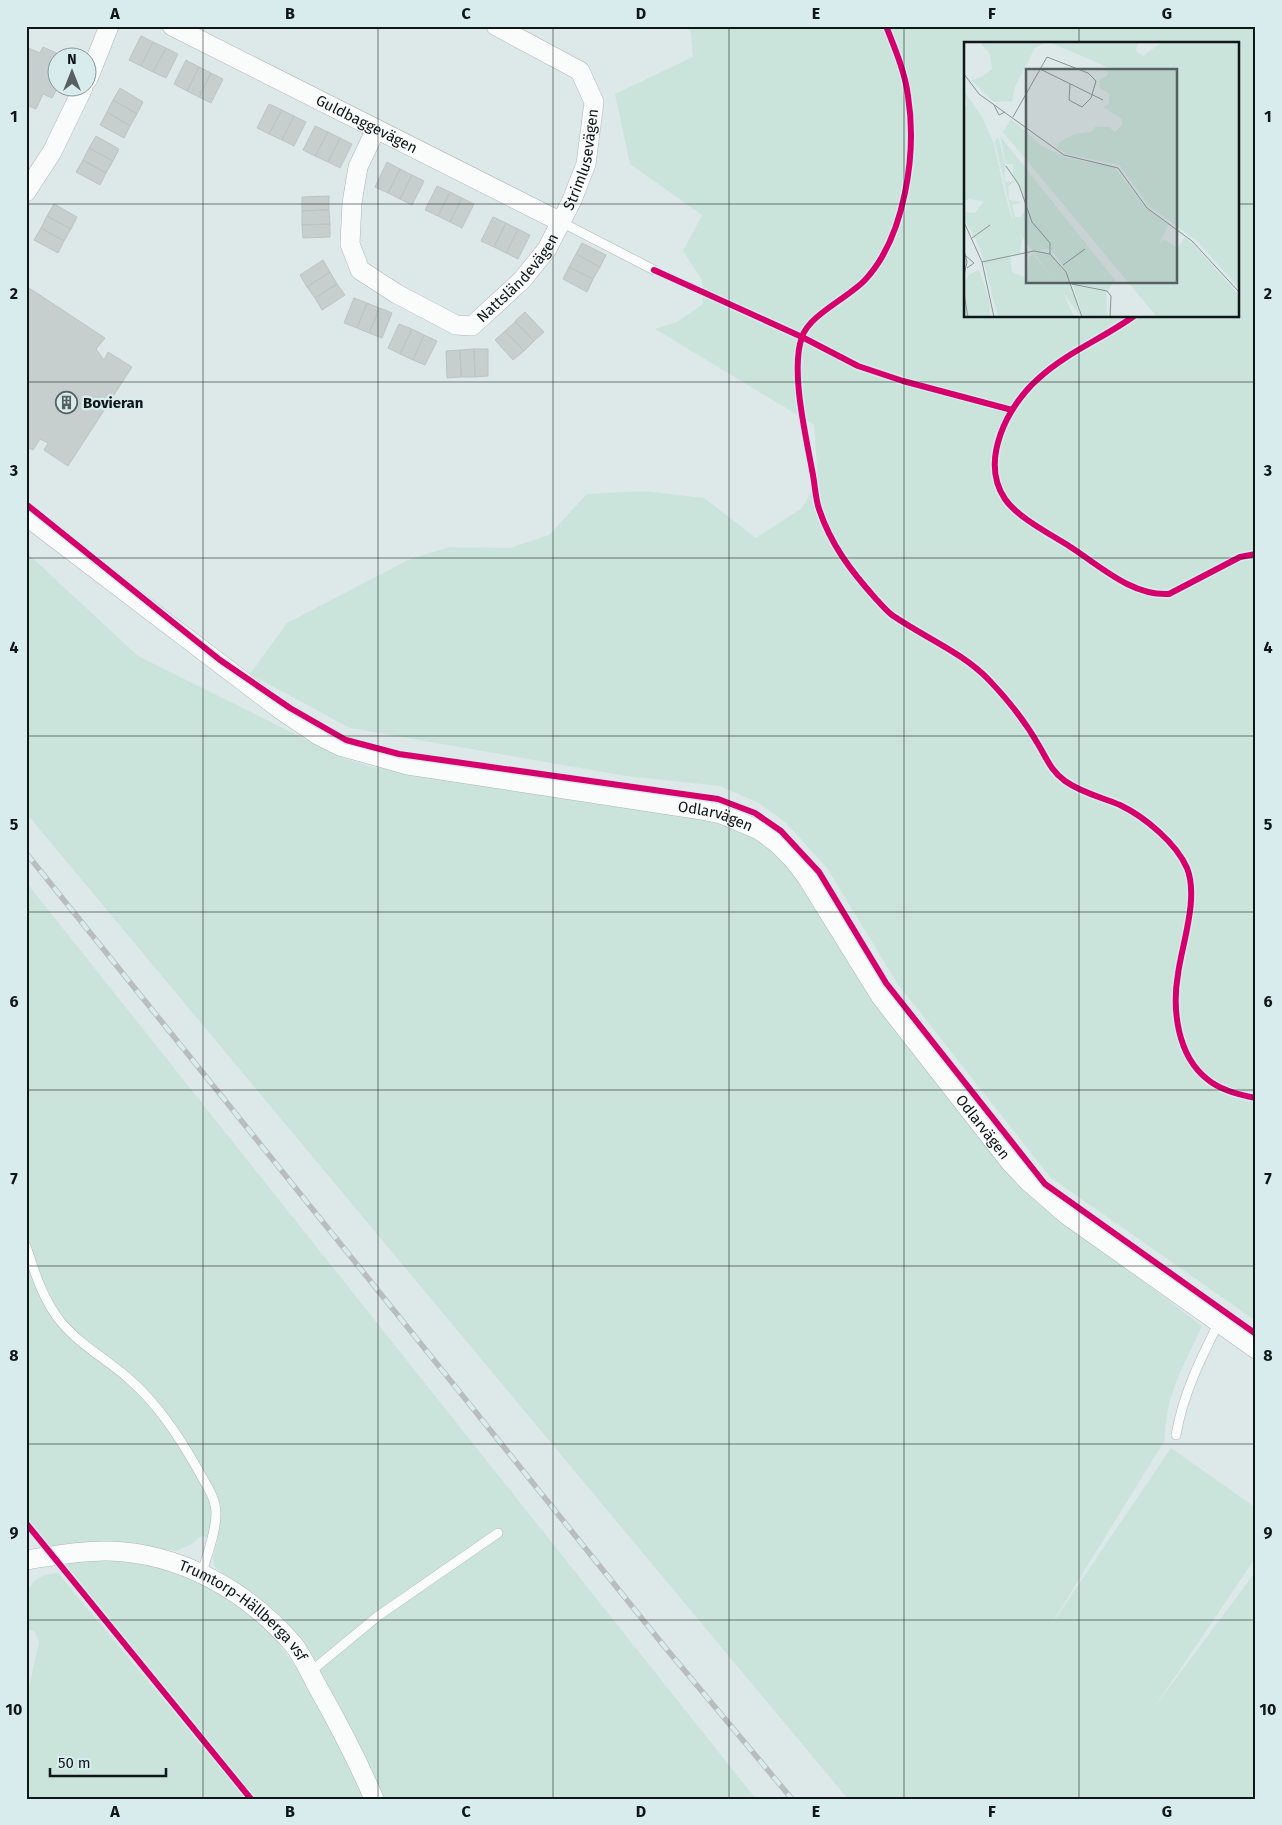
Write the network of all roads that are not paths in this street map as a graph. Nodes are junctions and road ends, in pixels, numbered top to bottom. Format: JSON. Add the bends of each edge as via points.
{"nodes":[{"id":1,"x":109,"y":26,"type":"edge"},
{"id":2,"x":172,"y":26,"type":"edge"},
{"id":3,"x":496,"y":26,"type":"edge"},
{"id":4,"x":98,"y":53,"type":"edge"},
{"id":5,"x":78,"y":98,"type":"edge"},
{"id":6,"x":376,"y":129,"type":"junction"},
{"id":7,"x":26,"y":192,"type":"edge"},
{"id":8,"x":561,"y":222,"type":"junction"},
{"id":9,"x":654,"y":270,"type":"dead end"},
{"id":10,"x":26,"y":516,"type":"edge"},
{"id":11,"x":26,"y":1246,"type":"edge"},
{"id":12,"x":1219,"y":1322,"type":"junction"},
{"id":13,"x":1256,"y":1349,"type":"edge"},
{"id":14,"x":1176,"y":1435,"type":"dead end"},
{"id":15,"x":498,"y":1533,"type":"dead end"},
{"id":16,"x":26,"y":1560,"type":"edge"},
{"id":17,"x":202,"y":1573,"type":"junction"},
{"id":18,"x":310,"y":1672,"type":"junction"},
{"id":19,"x":374,"y":1799,"type":"edge"}],
"edges":[{"from":1,"to":4,"type":"street"},
{"from":2,"to":6,"type":"street","name":"Guldbaggevägen"},
{"from":3,"to":8,"type":"street","name":"Strimlusevägen","via":[[580,71],[594,102],[586,164]]},
{"from":5,"to":7,"type":"street","via":[[52,152]]},
{"from":6,"to":8,"type":"street","name":"Guldbaggevägen"},
{"from":6,"to":8,"type":"street","name":"Nattsländevägen","via":[[358,166],[352,204],[350,244],[360,270],[456,325],[472,326],[522,280],[547,249]]},
{"from":8,"to":9,"type":"lane"},
{"from":10,"to":12,"type":"street","name":"Odlarvägen","via":[[281,710],[340,746],[408,765],[712,812],[759,830],[777,843],[806,876],[881,997],[1022,1175],[1067,1214]]},
{"from":11,"to":17,"type":"lane","via":[[48,1303],[62,1322],[150,1400],[180,1440],[206,1486],[216,1512]]},
{"from":12,"to":13,"type":"street","name":"Odlarvägen"},
{"from":12,"to":14,"type":"lane","via":[[1179,1414]]},
{"from":15,"to":18,"type":"lane","via":[[378,1616]]},
{"from":16,"to":17,"type":"street","name":"Trumtorp-Hällberga vsf","via":[[108,1551],[162,1559]]},
{"from":17,"to":18,"type":"street","name":"Trumtorp-Hällberga vsf","via":[[265,1615],[294,1646]]},
{"from":18,"to":19,"type":"street","name":"Trumtorp-Hällberga vsf","via":[[340,1725]]}]}
